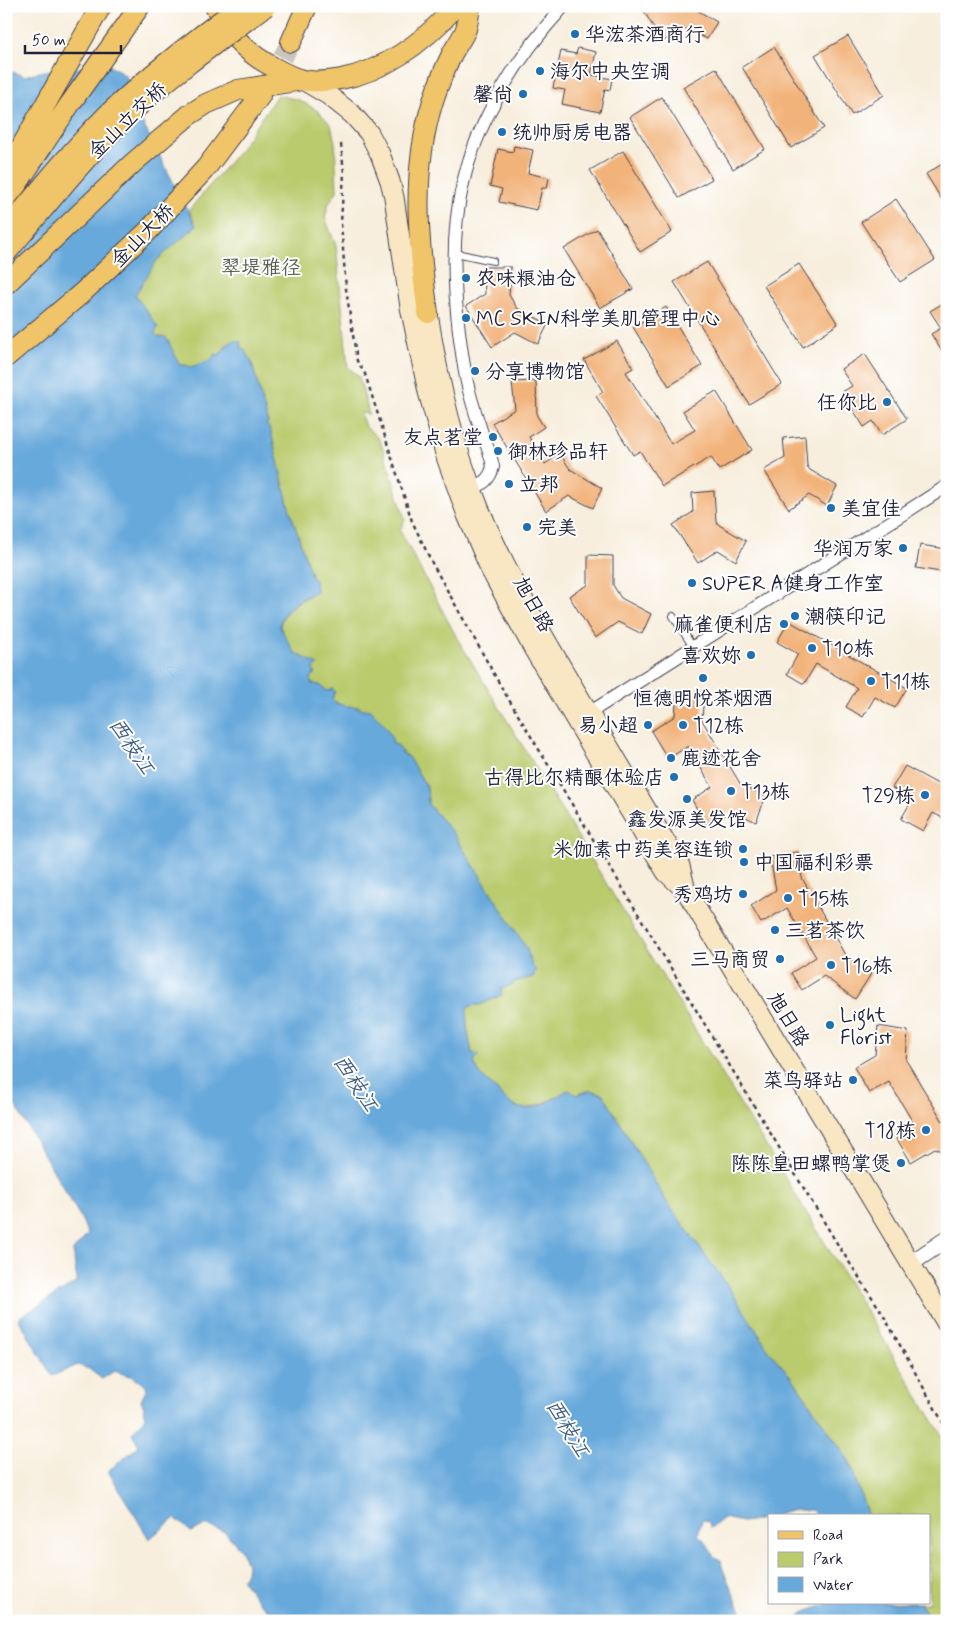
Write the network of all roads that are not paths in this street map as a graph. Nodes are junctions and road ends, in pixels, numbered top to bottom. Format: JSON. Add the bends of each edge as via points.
{"nodes":[{"id":1,"x":101,"y":6,"type":"edge"},
{"id":2,"x":140,"y":6,"type":"edge"},
{"id":3,"x":215,"y":6,"type":"edge"},
{"id":4,"x":242,"y":6,"type":"edge"},
{"id":5,"x":266,"y":6,"type":"edge"},
{"id":6,"x":307,"y":6,"type":"edge"},
{"id":7,"x":456,"y":6,"type":"edge"},
{"id":8,"x":470,"y":6,"type":"edge"},
{"id":9,"x":564,"y":6,"type":"edge"},
{"id":10,"x":291,"y":42,"type":"tunnel mouth"},
{"id":11,"x":303,"y":80,"type":"junction"},
{"id":12,"x":257,"y":91,"type":"junction"},
{"id":13,"x":6,"y":174,"type":"edge"},
{"id":14,"x":6,"y":201,"type":"edge"},
{"id":15,"x":6,"y":231,"type":"edge"},
{"id":16,"x":6,"y":253,"type":"edge"},
{"id":17,"x":456,"y":253,"type":"junction"},
{"id":18,"x":493,"y":260,"type":"dead end"},
{"id":19,"x":6,"y":284,"type":"edge"},
{"id":20,"x":419,"y":310,"type":"junction"},
{"id":21,"x":6,"y":357,"type":"edge"},
{"id":22,"x":947,"y":486,"type":"edge"},
{"id":23,"x":472,"y":488,"type":"junction"},
{"id":24,"x":673,"y":616,"type":"dead end"},
{"id":25,"x":693,"y":647,"type":"junction"},
{"id":26,"x":589,"y":713,"type":"junction"},
{"id":27,"x":686,"y":891,"type":"junction"},
{"id":28,"x":947,"y":1239,"type":"edge"},
{"id":29,"x":910,"y":1264,"type":"junction"},
{"id":30,"x":947,"y":1324,"type":"edge"}],
"edges":[{"from":1,"to":13,"type":"main road"},
{"from":2,"to":14,"type":"main road"},
{"from":3,"to":11,"type":"main road","via":[[227,29],[248,52]]},
{"from":4,"to":15,"type":"main road","name":"金山立交桥","bridge":true,"via":[[169,61],[118,105],[75,149]]},
{"from":5,"to":16,"type":"main road","name":"金山立交桥","bridge":true,"via":[[134,110],[83,163]]},
{"from":6,"to":10,"type":"main road"},
{"from":7,"to":11,"type":"main road","via":[[395,60],[348,78]]},
{"from":8,"to":20,"type":"main road","via":[[466,29],[447,64],[425,130],[418,218]]},
{"from":9,"to":17,"type":"street","via":[[521,62],[486,118],[463,183]]},
{"from":11,"to":12,"type":"main road"},
{"from":11,"to":20,"type":"main road","via":[[352,114],[378,149],[390,181]]},
{"from":12,"to":19,"type":"main road","via":[[238,90],[221,96],[189,115],[133,163]]},
{"from":12,"to":21,"type":"main road","name":"金山大桥","via":[[206,168],[148,231],[82,293]]},
{"from":17,"to":18,"type":"lane"},
{"from":17,"to":23,"type":"street","via":[[465,372],[492,467],[487,480]]},
{"from":20,"to":23,"type":"main road","name":"旭日路"},
{"from":20,"to":27,"type":"main road","name":"旭日路","via":[[424,376],[440,441],[491,571],[539,659],[666,872]]},
{"from":22,"to":25,"type":"street"},
{"from":23,"to":26,"type":"main road","name":"旭日路","via":[[517,588]]},
{"from":24,"to":25,"type":"lane"},
{"from":25,"to":26,"type":"street"},
{"from":26,"to":27,"type":"main road","name":"旭日路","via":[[680,866]]},
{"from":27,"to":29,"type":"main road","name":"旭日路"},
{"from":28,"to":29,"type":"street"},
{"from":29,"to":30,"type":"main road","name":"旭日路"}]}
